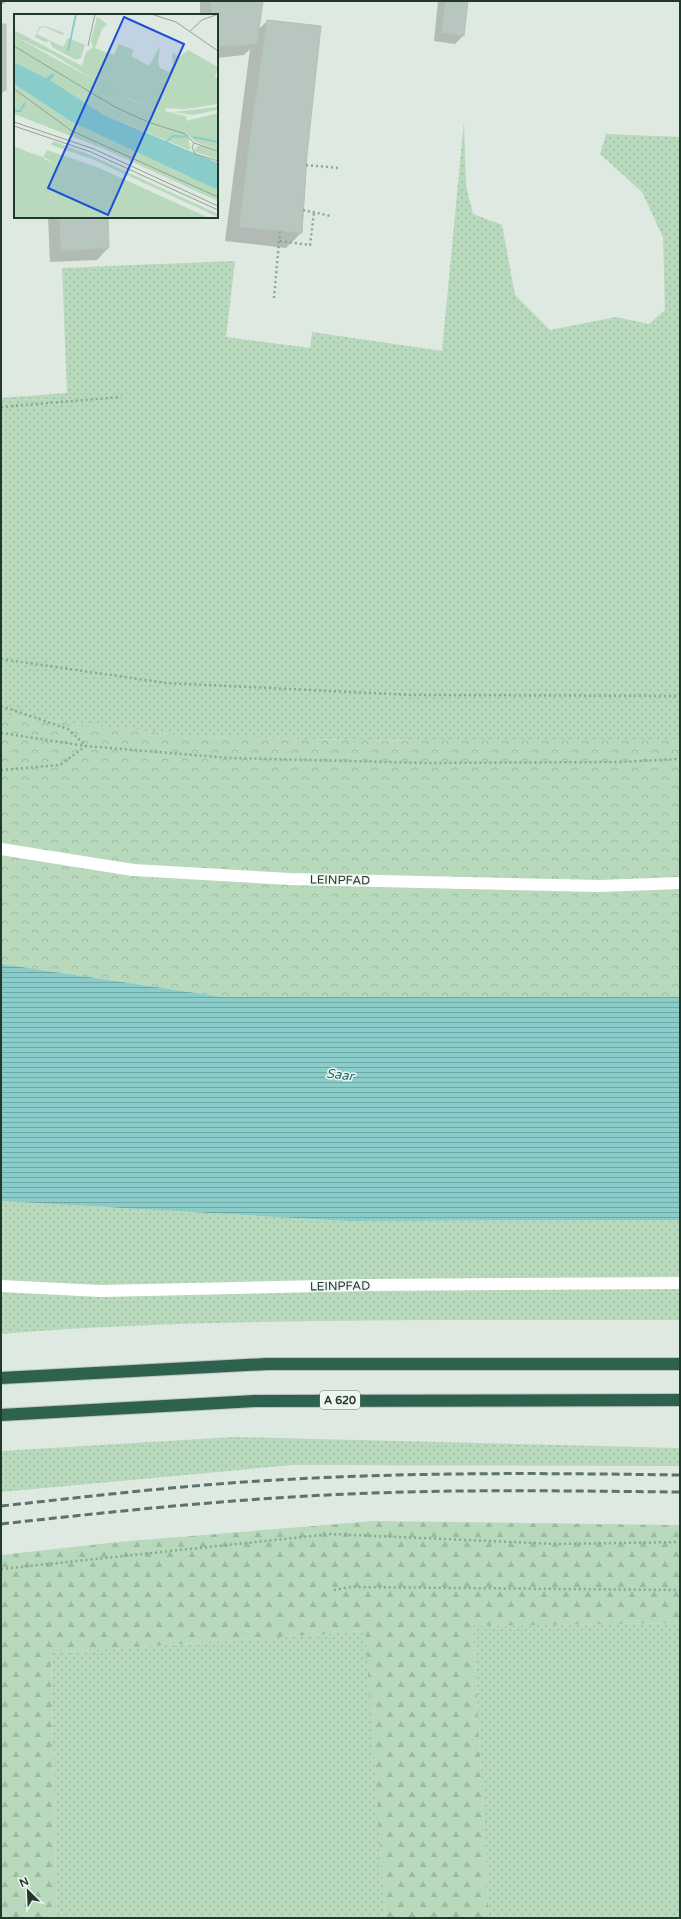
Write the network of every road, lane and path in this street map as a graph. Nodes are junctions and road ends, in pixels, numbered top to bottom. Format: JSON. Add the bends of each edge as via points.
{"nodes":[{"id":1,"x":306,"y":165,"type":"dead end"},
{"id":2,"x":339,"y":168,"type":"dead end"},
{"id":3,"x":303,"y":210,"type":"dead end"},
{"id":4,"x":314,"y":213,"type":"junction"},
{"id":5,"x":331,"y":216,"type":"dead end"},
{"id":6,"x":280,"y":231,"type":"dead end"},
{"id":7,"x":280,"y":241,"type":"junction"},
{"id":8,"x":274,"y":298,"type":"dead end"},
{"id":9,"x":121,"y":397,"type":"dead end"},
{"id":10,"x":1,"y":407,"type":"edge"},
{"id":11,"x":1,"y":659,"type":"edge"},
{"id":12,"x":680,"y":696,"type":"edge"},
{"id":13,"x":1,"y":706,"type":"edge"},
{"id":14,"x":1,"y":733,"type":"edge"},
{"id":15,"x":86,"y":746,"type":"junction"},
{"id":16,"x":680,"y":759,"type":"edge"},
{"id":17,"x":1,"y":770,"type":"edge"},
{"id":18,"x":1,"y":849,"type":"edge"},
{"id":19,"x":680,"y":883,"type":"edge"},
{"id":20,"x":680,"y":1283,"type":"edge"},
{"id":21,"x":1,"y":1286,"type":"edge"},
{"id":22,"x":680,"y":1364,"type":"edge"},
{"id":23,"x":1,"y":1378,"type":"edge"},
{"id":24,"x":680,"y":1400,"type":"edge"},
{"id":25,"x":1,"y":1415,"type":"edge"},
{"id":26,"x":680,"y":1542,"type":"edge"},
{"id":27,"x":1,"y":1569,"type":"edge"},
{"id":28,"x":334,"y":1590,"type":"dead end"},
{"id":29,"x":680,"y":1590,"type":"edge"}],
"edges":[{"from":1,"to":2,"type":"path"},
{"from":3,"to":4,"type":"path"},
{"from":4,"to":5,"type":"path"},
{"from":4,"to":7,"type":"path","via":[[310,245]]},
{"from":6,"to":7,"type":"path"},
{"from":7,"to":8,"type":"path"},
{"from":9,"to":10,"type":"path"},
{"from":11,"to":12,"type":"path","via":[[166,683],[413,695]]},
{"from":13,"to":15,"type":"path","via":[[68,728]]},
{"from":14,"to":15,"type":"path"},
{"from":15,"to":16,"type":"path","via":[[230,758],[426,763],[619,762]]},
{"from":15,"to":17,"type":"path","via":[[60,765]]},
{"from":18,"to":19,"type":"lane","name":"LEINPFAD","via":[[132,870],[290,879],[600,886]]},
{"from":20,"to":21,"type":"lane","name":"LEINPFAD","via":[[357,1285],[101,1291]]},
{"from":22,"to":23,"type":"highway","via":[[267,1364]]},
{"from":24,"to":25,"type":"highway","number":"A 620","via":[[255,1401]]},
{"from":26,"to":27,"type":"path","via":[[557,1544],[331,1534]]},
{"from":28,"to":29,"type":"path","via":[[351,1587]]}]}
